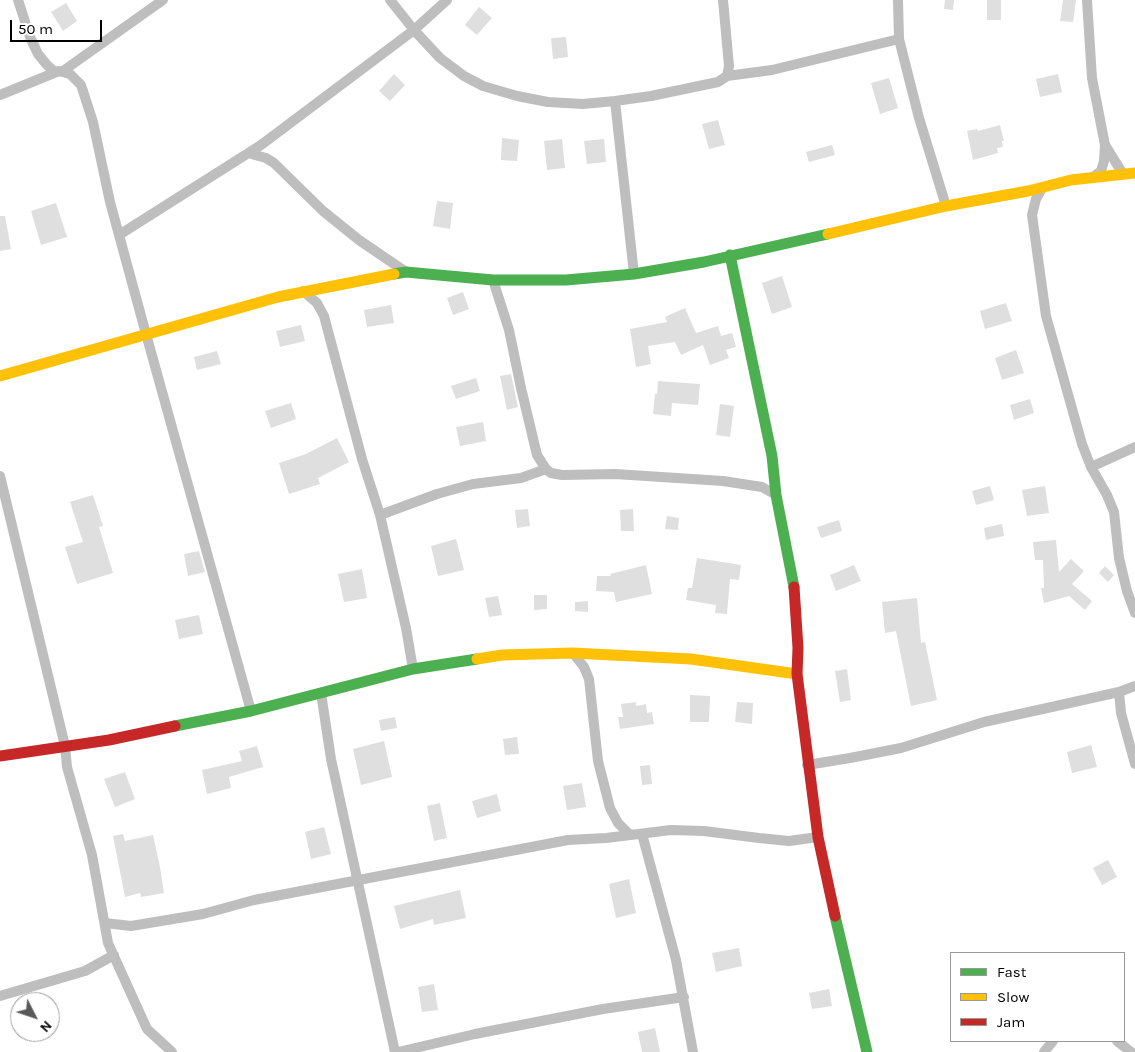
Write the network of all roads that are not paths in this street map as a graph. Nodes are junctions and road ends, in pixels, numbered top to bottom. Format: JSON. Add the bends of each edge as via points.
{"nodes":[{"id":1,"x":18,"y":0,"type":"edge"},
{"id":2,"x":163,"y":0,"type":"edge"},
{"id":3,"x":390,"y":0,"type":"edge"},
{"id":4,"x":447,"y":0,"type":"edge"},
{"id":5,"x":723,"y":0,"type":"edge"},
{"id":6,"x":898,"y":0,"type":"edge"},
{"id":7,"x":1087,"y":0,"type":"edge"},
{"id":8,"x":414,"y":30,"type":"junction"},
{"id":9,"x":899,"y":39,"type":"junction"},
{"id":10,"x":59,"y":72,"type":"junction"},
{"id":11,"x":727,"y":76,"type":"junction"},
{"id":12,"x":0,"y":95,"type":"edge"},
{"id":13,"x":615,"y":101,"type":"junction"},
{"id":14,"x":1105,"y":145,"type":"junction"},
{"id":15,"x":248,"y":153,"type":"junction"},
{"id":16,"x":1129,"y":173,"type":"edge"},
{"id":17,"x":1093,"y":177,"type":"junction"},
{"id":18,"x":1042,"y":188,"type":"junction"},
{"id":19,"x":1018,"y":193,"type":"junction"},
{"id":20,"x":946,"y":206,"type":"junction"},
{"id":21,"x":1032,"y":215,"type":"junction"},
{"id":22,"x":119,"y":235,"type":"junction"},
{"id":23,"x":730,"y":255,"type":"junction"},
{"id":24,"x":406,"y":272,"type":"junction"},
{"id":25,"x":634,"y":274,"type":"junction"},
{"id":26,"x":493,"y":280,"type":"junction"},
{"id":27,"x":303,"y":292,"type":"junction"},
{"id":28,"x":146,"y":334,"type":"junction"},
{"id":29,"x":0,"y":376,"type":"edge"},
{"id":30,"x":1135,"y":447,"type":"edge"},
{"id":31,"x":1091,"y":467,"type":"junction"},
{"id":32,"x":546,"y":469,"type":"junction"},
{"id":33,"x":0,"y":476,"type":"edge"},
{"id":34,"x":776,"y":495,"type":"junction"},
{"id":35,"x":380,"y":516,"type":"junction"},
{"id":36,"x":1135,"y":613,"type":"edge"},
{"id":37,"x":573,"y":653,"type":"junction"},
{"id":38,"x":413,"y":669,"type":"junction"},
{"id":39,"x":796,"y":674,"type":"junction"},
{"id":40,"x":1135,"y":686,"type":"edge"},
{"id":41,"x":1120,"y":692,"type":"junction"},
{"id":42,"x":320,"y":693,"type":"junction"},
{"id":43,"x":251,"y":710,"type":"junction"},
{"id":44,"x":65,"y":746,"type":"junction"},
{"id":45,"x":0,"y":756,"type":"edge"},
{"id":46,"x":1135,"y":764,"type":"edge"},
{"id":47,"x":807,"y":765,"type":"junction"},
{"id":48,"x":642,"y":834,"type":"junction"},
{"id":49,"x":630,"y":835,"type":"junction"},
{"id":50,"x":818,"y":837,"type":"junction"},
{"id":51,"x":358,"y":880,"type":"junction"},
{"id":52,"x":104,"y":923,"type":"junction"},
{"id":53,"x":114,"y":955,"type":"junction"},
{"id":54,"x":0,"y":996,"type":"edge"},
{"id":55,"x":684,"y":997,"type":"junction"},
{"id":56,"x":1052,"y":1042,"type":"edge"},
{"id":57,"x":1118,"y":1042,"type":"edge"},
{"id":58,"x":172,"y":1052,"type":"edge"},
{"id":59,"x":396,"y":1052,"type":"edge"},
{"id":60,"x":693,"y":1052,"type":"edge"},
{"id":61,"x":867,"y":1052,"type":"edge"},
{"id":62,"x":1044,"y":1052,"type":"edge"},
{"id":63,"x":1131,"y":1052,"type":"edge"}],
"edges":[{"from":1,"to":10,"type":"street","via":[[38,54]]},
{"from":2,"to":10,"type":"street"},
{"from":3,"to":8,"type":"street"},
{"from":4,"to":8,"type":"street"},
{"from":5,"to":11,"type":"street","via":[[729,66]]},
{"from":6,"to":9,"type":"street"},
{"from":7,"to":14,"type":"street","via":[[1092,78]]},
{"from":8,"to":13,"type":"street","via":[[440,58],[483,86],[548,102],[583,104]]},
{"from":8,"to":15,"type":"street"},
{"from":9,"to":11,"type":"street","via":[[772,70]]},
{"from":9,"to":20,"type":"street"},
{"from":10,"to":12,"type":"street"},
{"from":10,"to":22,"type":"street","via":[[70,74],[81,85],[93,122]]},
{"from":11,"to":13,"type":"street","via":[[718,82]]},
{"from":13,"to":25,"type":"street"},
{"from":14,"to":16,"type":"street"},
{"from":14,"to":17,"type":"street","via":[[1101,171]]},
{"from":15,"to":22,"type":"street"},
{"from":15,"to":24,"type":"street","via":[[274,163],[323,211]]},
{"from":16,"to":17,"type":"street"},
{"from":17,"to":18,"type":"street"},
{"from":18,"to":19,"type":"street"},
{"from":18,"to":21,"type":"street"},
{"from":19,"to":20,"type":"street"},
{"from":19,"to":21,"type":"street","via":[[1027,202]]},
{"from":20,"to":23,"type":"street"},
{"from":21,"to":31,"type":"street","via":[[1046,316]]},
{"from":22,"to":28,"type":"street"},
{"from":23,"to":25,"type":"street"},
{"from":23,"to":34,"type":"street","via":[[772,456]]},
{"from":24,"to":26,"type":"street"},
{"from":24,"to":27,"type":"street"},
{"from":25,"to":26,"type":"street","via":[[566,280]]},
{"from":26,"to":32,"type":"street","via":[[509,330],[536,455]]},
{"from":27,"to":28,"type":"street"},
{"from":27,"to":35,"type":"street","via":[[317,303],[324,316]]},
{"from":28,"to":29,"type":"street"},
{"from":28,"to":43,"type":"street"},
{"from":30,"to":31,"type":"street"},
{"from":31,"to":36,"type":"street","via":[[1114,512],[1119,558]]},
{"from":32,"to":34,"type":"street","via":[[562,475],[615,474],[723,481],[762,487]]},
{"from":32,"to":35,"type":"street","via":[[521,478],[473,484],[437,494]]},
{"from":33,"to":44,"type":"street"},
{"from":34,"to":39,"type":"street","via":[[794,587],[798,648]]},
{"from":35,"to":38,"type":"street"},
{"from":37,"to":38,"type":"street","via":[[502,655]]},
{"from":37,"to":39,"type":"street","via":[[691,659]]},
{"from":37,"to":49,"type":"street","via":[[589,678],[598,762],[610,808]]},
{"from":38,"to":42,"type":"street"},
{"from":39,"to":47,"type":"street"},
{"from":40,"to":41,"type":"street"},
{"from":41,"to":46,"type":"street","via":[[1121,713]]},
{"from":41,"to":47,"type":"street","via":[[984,722],[901,748]]},
{"from":42,"to":43,"type":"street"},
{"from":42,"to":51,"type":"street"},
{"from":43,"to":44,"type":"street"},
{"from":44,"to":45,"type":"street"},
{"from":44,"to":52,"type":"street","via":[[67,767],[92,854]]},
{"from":47,"to":50,"type":"street"},
{"from":48,"to":49,"type":"street"},
{"from":48,"to":50,"type":"street","via":[[671,830],[789,841]]},
{"from":48,"to":55,"type":"street"},
{"from":49,"to":51,"type":"street","via":[[568,840]]},
{"from":50,"to":61,"type":"street"},
{"from":51,"to":52,"type":"street","via":[[254,900],[203,914],[131,926]]},
{"from":51,"to":59,"type":"street"},
{"from":52,"to":53,"type":"street"},
{"from":53,"to":54,"type":"street","via":[[85,971]]},
{"from":53,"to":58,"type":"street","via":[[147,1029]]},
{"from":55,"to":59,"type":"street","via":[[603,1009]]},
{"from":55,"to":60,"type":"street"},
{"from":56,"to":62,"type":"street"},
{"from":57,"to":63,"type":"street"}]}
